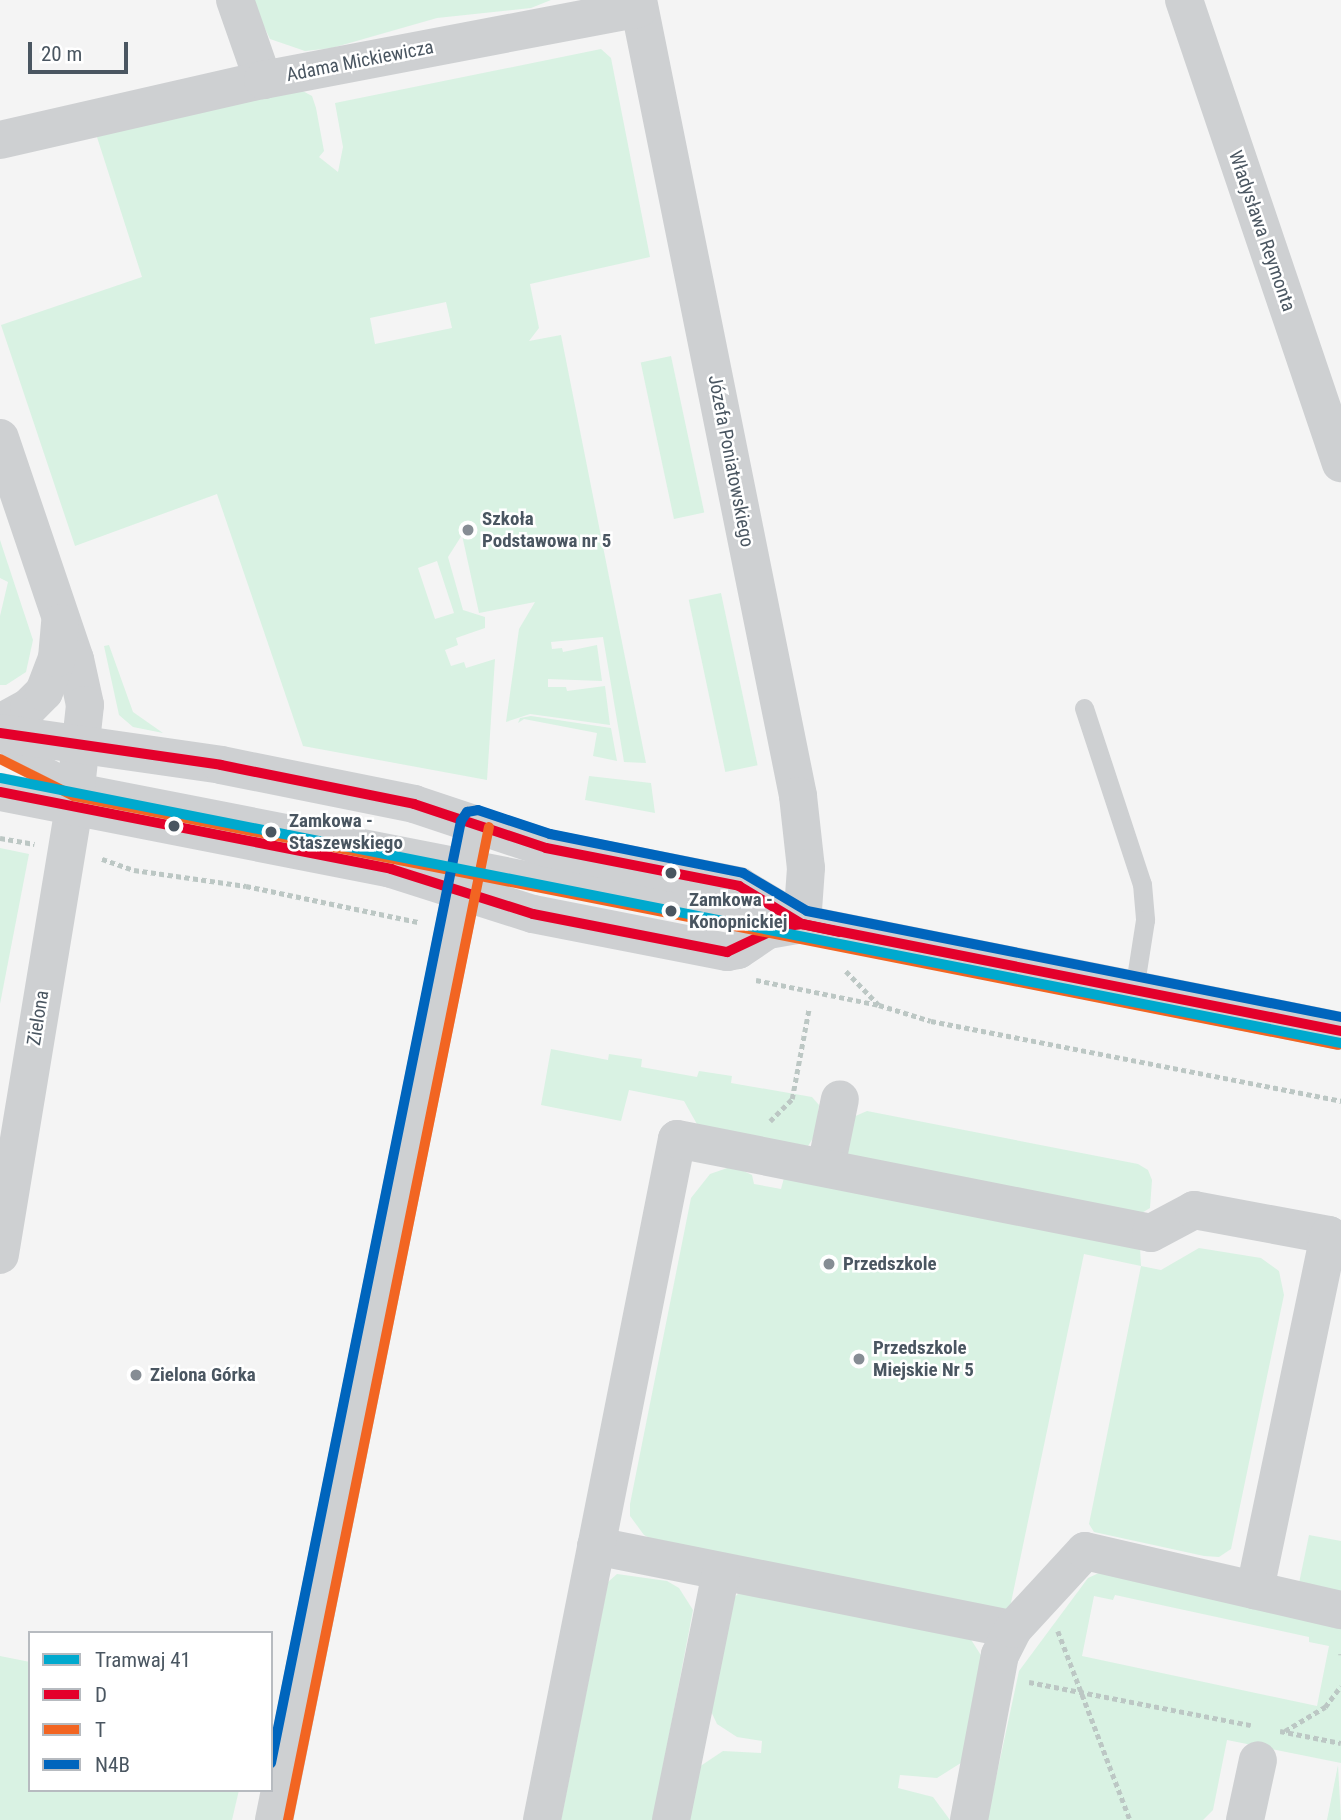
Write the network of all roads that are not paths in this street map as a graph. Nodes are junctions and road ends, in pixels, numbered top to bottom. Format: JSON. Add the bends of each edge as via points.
{"nodes":[{"id":1,"x":235,"y":0,"type":"edge"},
{"id":2,"x":1184,"y":0,"type":"edge"},
{"id":3,"x":639,"y":4,"type":"edge"},
{"id":4,"x":263,"y":80,"type":"junction"},
{"id":5,"x":0,"y":140,"type":"edge"},
{"id":6,"x":0,"y":438,"type":"edge"},
{"id":7,"x":1341,"y":463,"type":"edge"},
{"id":8,"x":60,"y":614,"type":"junction"},
{"id":9,"x":1084,"y":708,"type":"dead end"},
{"id":10,"x":0,"y":723,"type":"edge"},
{"id":11,"x":0,"y":733,"type":"edge"},
{"id":12,"x":0,"y":743,"type":"edge"},
{"id":13,"x":77,"y":778,"type":"junction"},
{"id":14,"x":0,"y":783,"type":"edge"},
{"id":15,"x":0,"y":792,"type":"edge"},
{"id":16,"x":468,"y":858,"type":"junction"},
{"id":17,"x":802,"y":924,"type":"junction"},
{"id":18,"x":1134,"y":990,"type":"junction"},
{"id":19,"x":1341,"y":1031,"type":"edge"},
{"id":20,"x":840,"y":1099,"type":"dead end"},
{"id":21,"x":826,"y":1167,"type":"junction"},
{"id":22,"x":0,"y":1255,"type":"edge"},
{"id":23,"x":596,"y":1546,"type":"junction"},
{"id":24,"x":721,"y":1572,"type":"junction"},
{"id":25,"x":1255,"y":1590,"type":"junction"},
{"id":26,"x":1341,"y":1610,"type":"edge"},
{"id":27,"x":1013,"y":1629,"type":"junction"},
{"id":28,"x":1262,"y":1738,"type":"road end"},
{"id":29,"x":274,"y":1820,"type":"edge"},
{"id":30,"x":542,"y":1820,"type":"edge"},
{"id":31,"x":671,"y":1820,"type":"edge"},
{"id":32,"x":969,"y":1820,"type":"edge"},
{"id":33,"x":1245,"y":1820,"type":"edge"}],
"edges":[{"from":1,"to":4,"type":"street"},
{"from":2,"to":7,"type":"street","name":"Władysława Reymonta"},
{"from":3,"to":4,"type":"street","name":"Adama Mickiewicza"},
{"from":3,"to":17,"type":"street","name":"Józefa Poniatowskiego","via":[[798,796],[806,868]]},
{"from":4,"to":5,"type":"street","name":"Adama Mickiewicza"},
{"from":6,"to":8,"type":"street","name":"Zielona"},
{"from":8,"to":10,"type":"street","via":[[57,658],[44,692],[29,708]]},
{"from":8,"to":13,"type":"street","name":"Zielona","via":[[83,684]]},
{"from":9,"to":18,"type":"lane","via":[[1142,884],[1145,920]]},
{"from":11,"to":13,"type":"street"},
{"from":12,"to":13,"type":"lane"},
{"from":13,"to":14,"type":"lane"},
{"from":13,"to":15,"type":"street"},
{"from":13,"to":16,"type":"street","via":[[391,869]]},
{"from":13,"to":16,"type":"street","via":[[221,765],[414,804]]},
{"from":13,"to":22,"type":"street","name":"Zielona"},
{"from":16,"to":17,"type":"street","via":[[546,848],[739,886]]},
{"from":16,"to":17,"type":"street","via":[[543,916],[727,952],[768,930]]},
{"from":16,"to":29,"type":"street"},
{"from":17,"to":18,"type":"street"},
{"from":18,"to":19,"type":"street"},
{"from":20,"to":21,"type":"street"},
{"from":21,"to":23,"type":"street","via":[[677,1139]]},
{"from":21,"to":25,"type":"street","via":[[1151,1233],[1194,1210],[1329,1235]]},
{"from":23,"to":24,"type":"street"},
{"from":23,"to":30,"type":"street"},
{"from":24,"to":27,"type":"street"},
{"from":24,"to":31,"type":"street"},
{"from":25,"to":26,"type":"street"},
{"from":25,"to":27,"type":"street","via":[[1085,1550]]},
{"from":27,"to":32,"type":"street","via":[[1000,1656]]},
{"from":28,"to":33,"type":"street"}]}
